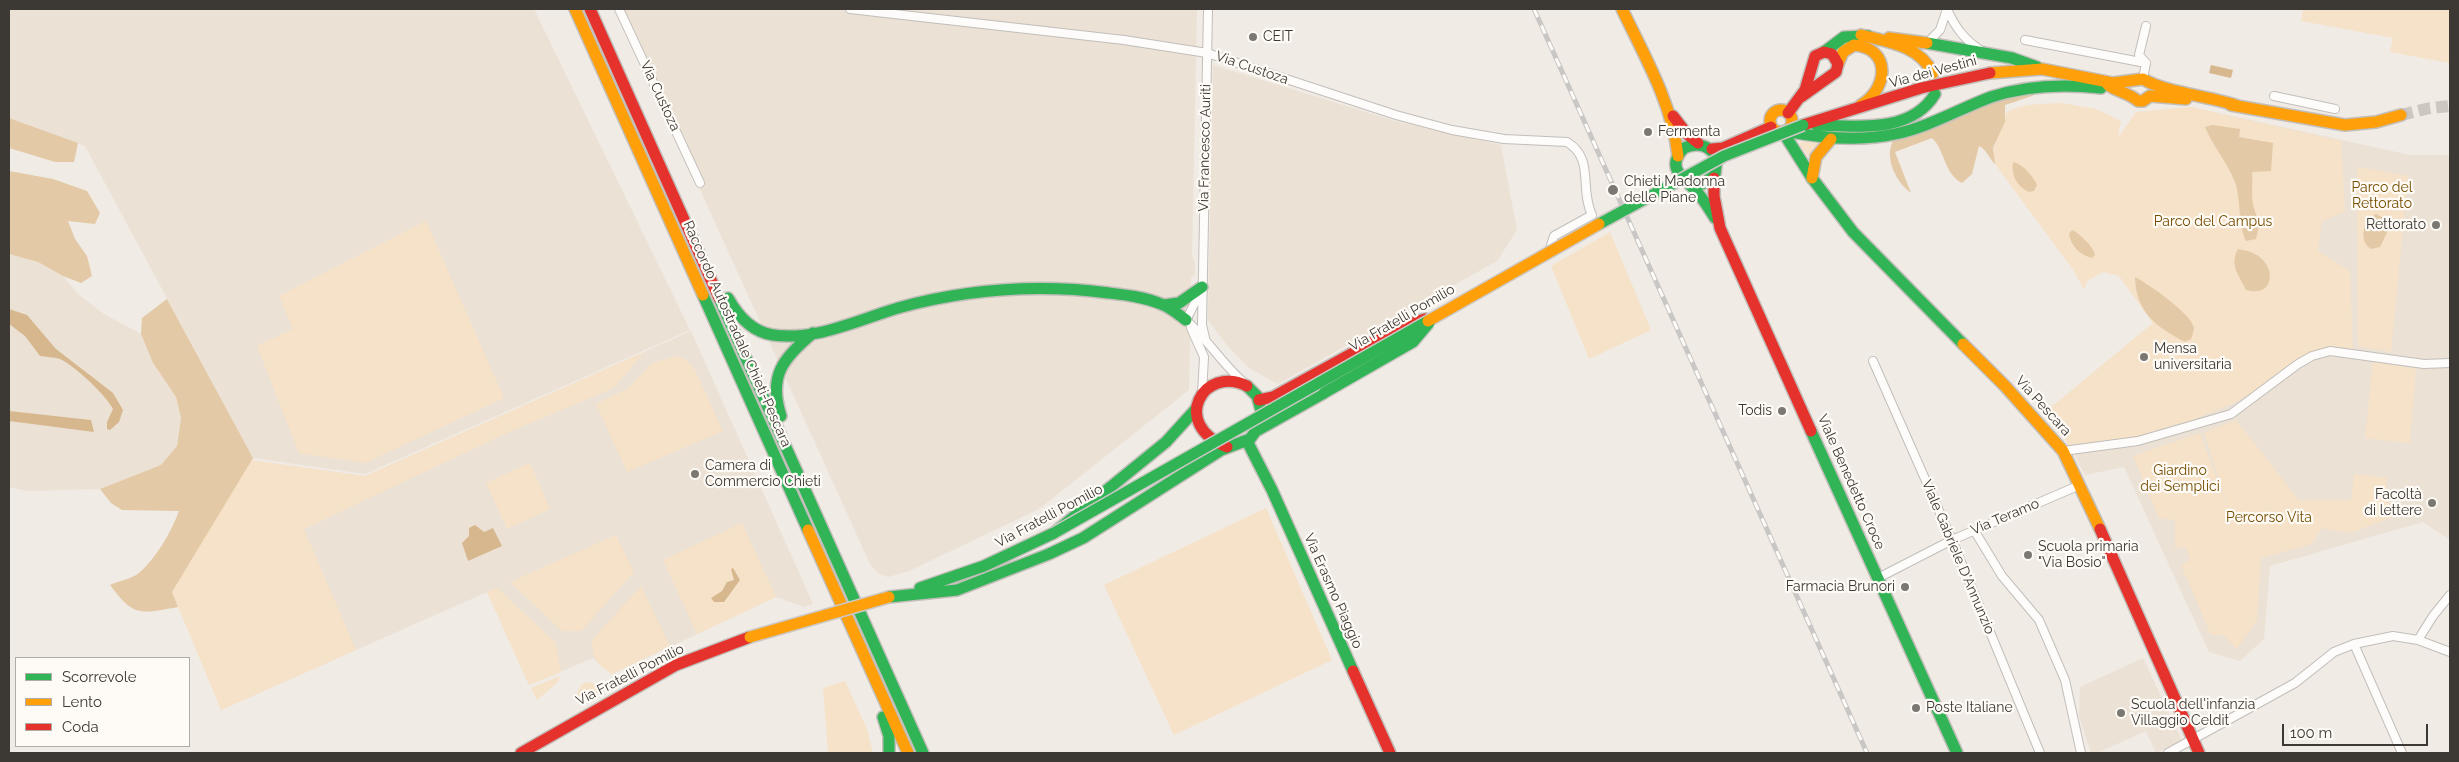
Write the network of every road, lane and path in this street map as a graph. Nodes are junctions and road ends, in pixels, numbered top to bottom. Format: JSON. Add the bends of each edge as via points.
{"nodes":[{"id":1,"x":575,"y":9,"type":"edge"},
{"id":2,"x":590,"y":9,"type":"edge"},
{"id":3,"x":619,"y":9,"type":"edge"},
{"id":4,"x":850,"y":9,"type":"edge"},
{"id":5,"x":1208,"y":9,"type":"edge"},
{"id":6,"x":1622,"y":9,"type":"edge"},
{"id":7,"x":1947,"y":9,"type":"edge"},
{"id":8,"x":2146,"y":26,"type":"dead end"},
{"id":9,"x":1861,"y":35,"type":"junction"},
{"id":10,"x":2025,"y":40,"type":"dead end"},
{"id":11,"x":1927,"y":43,"type":"junction"},
{"id":12,"x":1824,"y":52,"type":"junction"},
{"id":13,"x":1983,"y":52,"type":"junction"},
{"id":14,"x":1207,"y":53,"type":"junction"},
{"id":15,"x":2146,"y":63,"type":"junction"},
{"id":16,"x":1838,"y":64,"type":"junction"},
{"id":17,"x":1812,"y":65,"type":"junction"},
{"id":18,"x":2044,"y":69,"type":"junction"},
{"id":19,"x":1933,"y":73,"type":"dead end"},
{"id":20,"x":1825,"y":78,"type":"junction"},
{"id":21,"x":2103,"y":81,"type":"junction"},
{"id":22,"x":2144,"y":86,"type":"junction"},
{"id":23,"x":2115,"y":90,"type":"junction"},
{"id":24,"x":1935,"y":94,"type":"dead end"},
{"id":25,"x":2130,"y":94,"type":"junction"},
{"id":26,"x":2274,"y":96,"type":"dead end"},
{"id":27,"x":1801,"y":97,"type":"junction"},
{"id":28,"x":2305,"y":103,"type":"junction"},
{"id":29,"x":1666,"y":105,"type":"junction"},
{"id":30,"x":1855,"y":109,"type":"junction"},
{"id":31,"x":2335,"y":109,"type":"dead end"},
{"id":32,"x":1788,"y":113,"type":"junction"},
{"id":33,"x":2400,"y":116,"type":"tunnel mouth"},
{"id":34,"x":2302,"y":118,"type":"junction"},
{"id":35,"x":1803,"y":125,"type":"junction"},
{"id":36,"x":1771,"y":127,"type":"junction"},
{"id":37,"x":1784,"y":132,"type":"junction"},
{"id":38,"x":1831,"y":139,"type":"junction"},
{"id":39,"x":1698,"y":143,"type":"junction"},
{"id":40,"x":1717,"y":151,"type":"junction"},
{"id":41,"x":1678,"y":156,"type":"junction"},
{"id":42,"x":1714,"y":178,"type":"junction"},
{"id":43,"x":1812,"y":178,"type":"junction"},
{"id":44,"x":700,"y":183,"type":"dead end"},
{"id":45,"x":1690,"y":184,"type":"junction"},
{"id":46,"x":1592,"y":215,"type":"joint"},
{"id":47,"x":1718,"y":222,"type":"junction"},
{"id":48,"x":708,"y":274,"type":"junction"},
{"id":49,"x":1202,"y":287,"type":"junction"},
{"id":50,"x":1164,"y":305,"type":"junction"},
{"id":51,"x":1436,"y":316,"type":"junction"},
{"id":52,"x":1186,"y":320,"type":"junction"},
{"id":53,"x":813,"y":333,"type":"junction"},
{"id":54,"x":1206,"y":338,"type":"junction"},
{"id":55,"x":1873,"y":361,"type":"dead end"},
{"id":56,"x":2450,"y":362,"type":"edge"},
{"id":57,"x":1249,"y":388,"type":"junction"},
{"id":58,"x":1201,"y":396,"type":"junction"},
{"id":59,"x":1259,"y":400,"type":"junction"},
{"id":60,"x":1196,"y":409,"type":"junction"},
{"id":61,"x":1259,"y":426,"type":"junction"},
{"id":62,"x":1247,"y":441,"type":"junction"},
{"id":63,"x":1227,"y":447,"type":"junction"},
{"id":64,"x":786,"y":448,"type":"junction"},
{"id":65,"x":2062,"y":451,"type":"junction"},
{"id":66,"x":2080,"y":484,"type":"junction"},
{"id":67,"x":1974,"y":530,"type":"junction"},
{"id":68,"x":1054,"y":533,"type":"junction"},
{"id":69,"x":1952,"y":540,"type":"junction"},
{"id":70,"x":1878,"y":578,"type":"junction"},
{"id":71,"x":2450,"y":595,"type":"edge"},
{"id":72,"x":889,"y":597,"type":"junction"},
{"id":73,"x":2418,"y":640,"type":"junction"},
{"id":74,"x":2354,"y":644,"type":"junction"},
{"id":75,"x":2450,"y":652,"type":"edge"},
{"id":76,"x":876,"y":682,"type":"junction"},
{"id":77,"x":2193,"y":740,"type":"junction"},
{"id":78,"x":536,"y":743,"type":"junction"},
{"id":79,"x":2080,"y":750,"type":"edge"},
{"id":80,"x":512,"y":753,"type":"edge"},
{"id":81,"x":521,"y":753,"type":"edge"},
{"id":82,"x":889,"y":753,"type":"edge"},
{"id":83,"x":908,"y":753,"type":"edge"},
{"id":84,"x":923,"y":753,"type":"edge"},
{"id":85,"x":1390,"y":753,"type":"edge"},
{"id":86,"x":1957,"y":753,"type":"edge"},
{"id":87,"x":2040,"y":753,"type":"edge"},
{"id":88,"x":2073,"y":753,"type":"edge"},
{"id":89,"x":2168,"y":753,"type":"edge"},
{"id":90,"x":2199,"y":753,"type":"edge"},
{"id":91,"x":2402,"y":753,"type":"edge"}],
"edges":[{"from":1,"to":76,"type":"main road","name":"Raccordo Autostradale Chieti-Pescara"},
{"from":2,"to":48,"type":"main road","name":"Raccordo Autostradale Chieti-Pescara"},
{"from":3,"to":44,"type":"street","name":"Via Custoza"},
{"from":4,"to":14,"type":"street","name":"Via Custoza","via":[[1124,40]]},
{"from":5,"to":14,"type":"street","name":"Via Francesco Auriti"},
{"from":6,"to":29,"type":"main road"},
{"from":7,"to":11,"type":"street","via":[[1940,30]]},
{"from":7,"to":13,"type":"street","via":[[1965,39]]},
{"from":8,"to":15,"type":"street","via":[[2139,55]]},
{"from":9,"to":11,"type":"main road"},
{"from":9,"to":12,"type":"main road","via":[[1843,36]]},
{"from":9,"to":19,"type":"main road","via":[[1916,51],[1927,60]]},
{"from":10,"to":15,"type":"street"},
{"from":11,"to":13,"type":"main road"},
{"from":12,"to":16,"type":"main road","via":[[1834,57]]},
{"from":12,"to":17,"type":"main road","via":[[1815,56]]},
{"from":13,"to":18,"type":"main road"},
{"from":14,"to":46,"type":"street","name":"Via Custoza","via":[[1452,130],[1504,139],[1567,142],[1574,146],[1585,166],[1585,196]]},
{"from":14,"to":49,"type":"street","name":"Via Francesco Auriti"},
{"from":15,"to":22,"type":"street"},
{"from":16,"to":20,"type":"main road","via":[[1836,72]]},
{"from":16,"to":30,"type":"main road","via":[[1848,48],[1860,44],[1872,50],[1879,62],[1882,76],[1879,89]]},
{"from":17,"to":20,"type":"main road","via":[[1814,73]]},
{"from":17,"to":27,"type":"main road","via":[[1809,82]]},
{"from":18,"to":21,"type":"main road","name":"Via dei Vestini"},
{"from":18,"to":30,"type":"main road","name":"Via dei Vestini","via":[[1994,72],[1956,79]]},
{"from":20,"to":27,"type":"main road"},
{"from":21,"to":22,"type":"main road","name":"Via dei Vestini"},
{"from":21,"to":23,"type":"main road","name":"Via dei Vestini"},
{"from":22,"to":25,"type":"main road","via":[[2130,87]]},
{"from":22,"to":25,"type":"main road","name":"Via dei Vestini","via":[[2140,101]]},
{"from":22,"to":34,"type":"main road","name":"Via dei Vestini"},
{"from":23,"to":25,"type":"main road","name":"Via dei Vestini"},
{"from":23,"to":38,"type":"main road","via":[[2069,85],[2039,86],[1993,96],[1909,131]]},
{"from":24,"to":35,"type":"main road","via":[[1920,113],[1894,123]]},
{"from":26,"to":28,"type":"street"},
{"from":27,"to":32,"type":"main road"},
{"from":28,"to":31,"type":"street"},
{"from":28,"to":34,"type":"street"},
{"from":29,"to":39,"type":"main road","via":[[1687,134]]},
{"from":29,"to":41,"type":"main road","via":[[1678,142]]},
{"from":30,"to":35,"type":"main road","name":"Via dei Vestini"},
{"from":32,"to":36,"type":"main road","via":[[1782,110],[1775,112],[1769,120]]},
{"from":32,"to":37,"type":"main road","via":[[1792,123]]},
{"from":33,"to":34,"type":"main road","name":"Via dei Vestini","via":[[2345,125]]},
{"from":35,"to":51,"type":"main road","name":"Via Fratelli Pomilio","bridge":true,"via":[[1689,173]]},
{"from":36,"to":37,"type":"main road","via":[[1776,132]]},
{"from":36,"to":40,"type":"main road"},
{"from":37,"to":38,"type":"main road"},
{"from":37,"to":43,"type":"main road","name":"Via Pescara"},
{"from":38,"to":43,"type":"main road","via":[[1816,157]]},
{"from":39,"to":40,"type":"main road"},
{"from":39,"to":41,"type":"main road","via":[[1686,147]]},
{"from":40,"to":42,"type":"main road","via":[[1718,168]]},
{"from":41,"to":45,"type":"main road","via":[[1679,175]]},
{"from":42,"to":45,"type":"main road","via":[[1703,185]]},
{"from":42,"to":47,"type":"main road"},
{"from":43,"to":65,"type":"main road","name":"Via Pescara","via":[[1853,232],[2006,386]]},
{"from":45,"to":47,"type":"main road"},
{"from":46,"to":61,"type":"street","name":"Via Fratelli Pomilio","via":[[1554,236],[1547,261]]},
{"from":47,"to":70,"type":"main road","name":"Viale Benedetto Croce"},
{"from":48,"to":53,"type":"main road","via":[[722,284],[736,312],[752,327],[774,335]]},
{"from":48,"to":64,"type":"main road","name":"Raccordo Autostradale Chieti-Pescara"},
{"from":49,"to":50,"type":"main road","via":[[1187,299]]},
{"from":49,"to":52,"type":"street","name":"Via Francesco Auriti"},
{"from":49,"to":54,"type":"street","name":"Via Francesco Auriti","via":[[1202,325]]},
{"from":50,"to":52,"type":"main road"},
{"from":50,"to":53,"type":"main road","via":[[1092,290],[1006,288],[935,298]]},
{"from":51,"to":59,"type":"main road","bridge":true,"via":[[1400,327],[1306,380],[1273,397]]},
{"from":51,"to":61,"type":"main road","bridge":true,"via":[[1413,342]]},
{"from":51,"to":68,"type":"main road","name":"Via Fratelli Pomilio","bridge":true},
{"from":52,"to":54,"type":"street"},
{"from":52,"to":58,"type":"street","via":[[1204,357]]},
{"from":53,"to":64,"type":"main road","via":[[788,355],[777,375],[776,404],[786,427]]},
{"from":54,"to":57,"type":"street","via":[[1227,368]]},
{"from":55,"to":69,"type":"street","name":"Viale Gabriele D'Annunzio"},
{"from":56,"to":65,"type":"street","via":[[2424,364],[2330,351],[2298,364],[2231,414],[2138,441]]},
{"from":57,"to":58,"type":"main road","via":[[1229,381],[1208,388]]},
{"from":57,"to":59,"type":"main road"},
{"from":58,"to":60,"type":"main road"},
{"from":59,"to":61,"type":"main road","via":[[1262,415]]},
{"from":60,"to":63,"type":"main road","via":[[1200,430],[1207,439]]},
{"from":60,"to":68,"type":"main road","bridge":true,"via":[[1166,442]]},
{"from":61,"to":62,"type":"main road"},
{"from":62,"to":63,"type":"main road"},
{"from":62,"to":85,"type":"main road","name":"Via Erasmo Piaggio"},
{"from":63,"to":72,"type":"main road","via":[[1076,542],[956,590]]},
{"from":64,"to":84,"type":"main road","name":"Raccordo Autostradale Chieti-Pescara"},
{"from":65,"to":66,"type":"main road","name":"Via Pescara"},
{"from":66,"to":67,"type":"street","name":"Via Teramo"},
{"from":66,"to":77,"type":"main road","name":"Via Pescara"},
{"from":67,"to":69,"type":"street","name":"Via Teramo"},
{"from":67,"to":79,"type":"street","via":[[2002,576],[2040,620],[2065,680]]},
{"from":68,"to":72,"type":"main road","name":"Via Fratelli Pomilio","via":[[977,569]]},
{"from":69,"to":70,"type":"street","name":"Via Teramo"},
{"from":69,"to":87,"type":"street","name":"Viale Gabriele D'Annunzio"},
{"from":70,"to":86,"type":"main road","name":"Viale Benedetto Croce"},
{"from":71,"to":73,"type":"street"},
{"from":72,"to":78,"type":"main road","name":"Via Fratelli Pomilio","bridge":true,"via":[[750,637],[676,665]]},
{"from":73,"to":74,"type":"street","via":[[2394,636]]},
{"from":73,"to":75,"type":"street"},
{"from":74,"to":77,"type":"street","via":[[2334,652],[2295,683]]},
{"from":74,"to":91,"type":"street"},
{"from":76,"to":82,"type":"main road","via":[[878,705],[889,736]]},
{"from":76,"to":83,"type":"main road","name":"Raccordo Autostradale Chieti-Pescara"},
{"from":77,"to":89,"type":"street"},
{"from":77,"to":90,"type":"main road","name":"Via Pescara"},
{"from":78,"to":80,"type":"main road","name":"Via Fratelli Pomilio"},
{"from":78,"to":81,"type":"main road","name":"Via Fratelli Pomilio"},
{"from":79,"to":88,"type":"street"}]}
